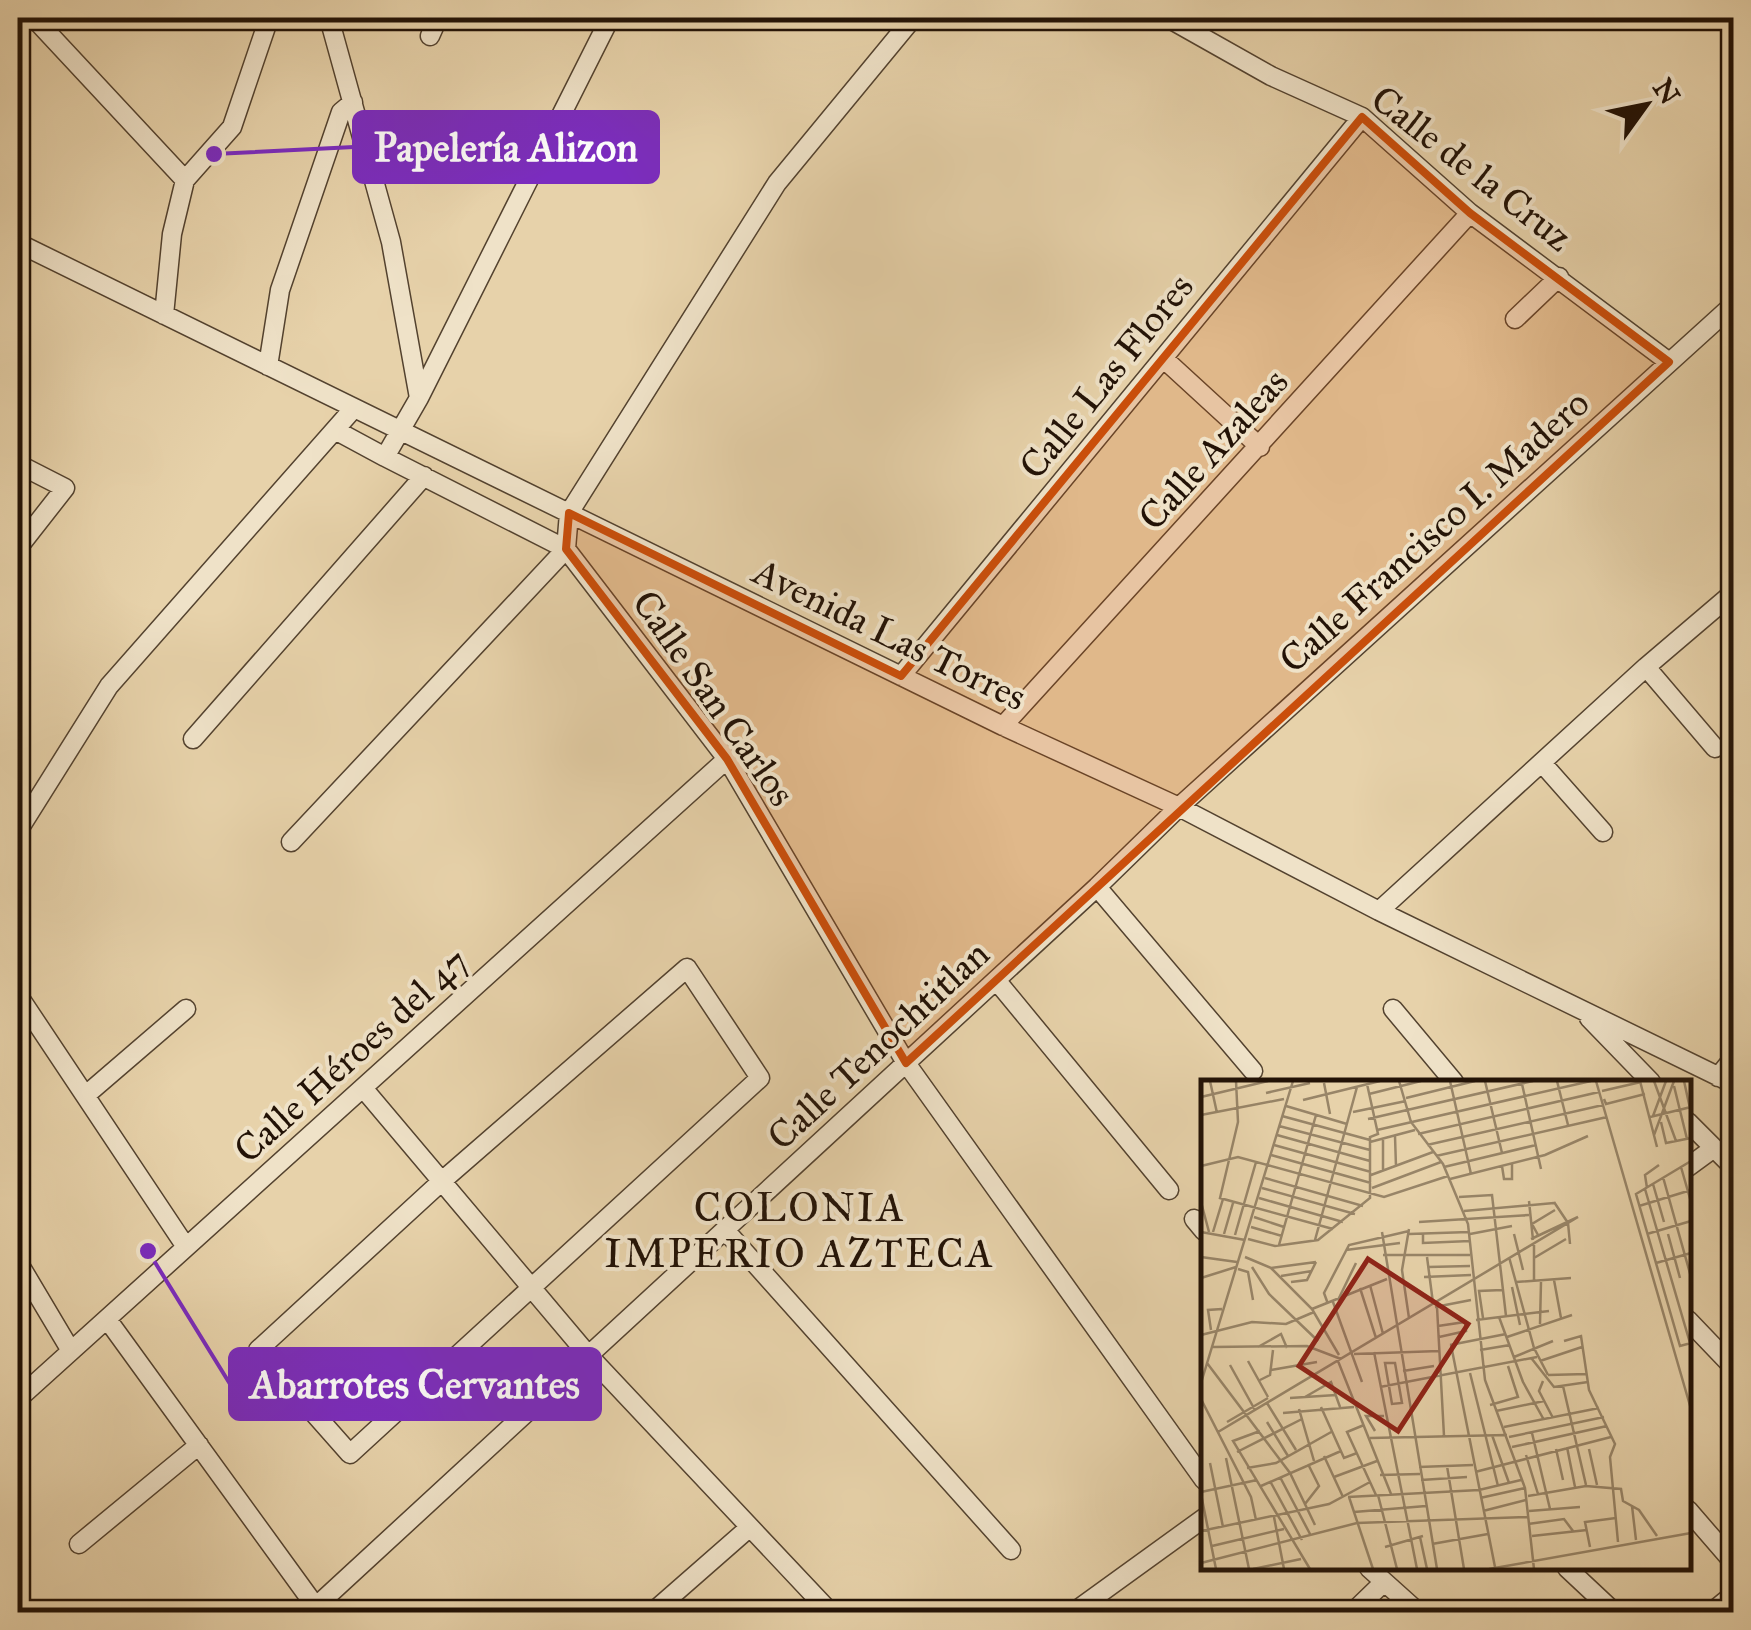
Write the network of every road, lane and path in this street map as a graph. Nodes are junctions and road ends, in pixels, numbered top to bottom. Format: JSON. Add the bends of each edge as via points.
{"nodes":[{"id":1,"x":34,"y":18,"type":"edge"},
{"id":2,"x":269,"y":18,"type":"edge"},
{"id":3,"x":329,"y":18,"type":"edge"},
{"id":4,"x":438,"y":18,"type":"edge"},
{"id":5,"x":610,"y":18,"type":"edge"},
{"id":6,"x":912,"y":18,"type":"edge"},
{"id":7,"x":1168,"y":18,"type":"edge"},
{"id":8,"x":430,"y":36,"type":"dead end"},
{"id":9,"x":352,"y":102,"type":"junction"},
{"id":10,"x":1362,"y":117,"type":"junction"},
{"id":11,"x":185,"y":180,"type":"junction"},
{"id":12,"x":1470,"y":213,"type":"junction"},
{"id":13,"x":18,"y":243,"type":"edge"},
{"id":14,"x":1558,"y":277,"type":"junction"},
{"id":15,"x":1734,"y":304,"type":"edge"},
{"id":16,"x":164,"y":315,"type":"junction"},
{"id":17,"x":1516,"y":320,"type":"dead end"},
{"id":18,"x":1163,"y":358,"type":"junction"},
{"id":19,"x":1669,"y":362,"type":"junction"},
{"id":20,"x":268,"y":366,"type":"junction"},
{"id":21,"x":419,"y":398,"type":"junction"},
{"id":22,"x":354,"y":408,"type":"junction"},
{"id":23,"x":335,"y":430,"type":"junction"},
{"id":24,"x":400,"y":430,"type":"junction"},
{"id":25,"x":1260,"y":446,"type":"junction"},
{"id":26,"x":386,"y":456,"type":"junction"},
{"id":27,"x":18,"y":464,"type":"edge"},
{"id":28,"x":424,"y":476,"type":"junction"},
{"id":29,"x":569,"y":514,"type":"junction"},
{"id":30,"x":18,"y":548,"type":"edge"},
{"id":31,"x":566,"y":549,"type":"junction"},
{"id":32,"x":1734,"y":592,"type":"edge"},
{"id":33,"x":1646,"y":667,"type":"junction"},
{"id":34,"x":901,"y":676,"type":"junction"},
{"id":35,"x":1003,"y":726,"type":"junction"},
{"id":36,"x":194,"y":739,"type":"dead end"},
{"id":37,"x":1715,"y":748,"type":"dead end"},
{"id":38,"x":727,"y":760,"type":"junction"},
{"id":39,"x":1542,"y":763,"type":"junction"},
{"id":40,"x":1178,"y":807,"type":"junction"},
{"id":41,"x":18,"y":832,"type":"edge"},
{"id":42,"x":1603,"y":832,"type":"dead end"},
{"id":43,"x":291,"y":842,"type":"dead end"},
{"id":44,"x":1097,"y":887,"type":"junction"},
{"id":45,"x":1379,"y":911,"type":"junction"},
{"id":46,"x":996,"y":980,"type":"junction"},
{"id":47,"x":18,"y":996,"type":"edge"},
{"id":48,"x":186,"y":1009,"type":"dead end"},
{"id":49,"x":1393,"y":1010,"type":"dead end"},
{"id":50,"x":1580,"y":1010,"type":"junction"},
{"id":51,"x":1734,"y":1057,"type":"edge"},
{"id":52,"x":906,"y":1063,"type":"junction"},
{"id":53,"x":1253,"y":1071,"type":"dead end"},
{"id":54,"x":1452,"y":1080,"type":"edge"},
{"id":55,"x":1649,"y":1080,"type":"edge"},
{"id":56,"x":1726,"y":1080,"type":"edge"},
{"id":57,"x":363,"y":1088,"type":"junction"},
{"id":58,"x":86,"y":1095,"type":"junction"},
{"id":59,"x":1691,"y":1125,"type":"edge"},
{"id":60,"x":1714,"y":1148,"type":"junction"},
{"id":61,"x":1691,"y":1165,"type":"edge"},
{"id":62,"x":1734,"y":1168,"type":"edge"},
{"id":63,"x":442,"y":1181,"type":"junction"},
{"id":64,"x":1170,"y":1190,"type":"dead end"},
{"id":65,"x":725,"y":1230,"type":"junction"},
{"id":66,"x":186,"y":1247,"type":"junction"},
{"id":67,"x":18,"y":1262,"type":"edge"},
{"id":68,"x":533,"y":1290,"type":"junction"},
{"id":69,"x":107,"y":1319,"type":"junction"},
{"id":70,"x":1691,"y":1323,"type":"edge"},
{"id":71,"x":71,"y":1351,"type":"junction"},
{"id":72,"x":589,"y":1356,"type":"junction"},
{"id":73,"x":1734,"y":1368,"type":"edge"},
{"id":74,"x":18,"y":1399,"type":"edge"},
{"id":75,"x":199,"y":1446,"type":"junction"},
{"id":76,"x":1201,"y":1476,"type":"edge"},
{"id":77,"x":1691,"y":1513,"type":"edge"},
{"id":78,"x":1201,"y":1520,"type":"edge"},
{"id":79,"x":750,"y":1527,"type":"junction"},
{"id":80,"x":79,"y":1544,"type":"dead end"},
{"id":81,"x":1012,"y":1550,"type":"dead end"},
{"id":82,"x":1734,"y":1562,"type":"edge"},
{"id":83,"x":1371,"y":1570,"type":"edge"},
{"id":84,"x":1570,"y":1570,"type":"edge"},
{"id":85,"x":1384,"y":1582,"type":"junction"},
{"id":86,"x":1734,"y":1594,"type":"edge"},
{"id":87,"x":313,"y":1610,"type":"edge"},
{"id":88,"x":652,"y":1612,"type":"edge"},
{"id":89,"x":830,"y":1612,"type":"edge"},
{"id":90,"x":1074,"y":1612,"type":"edge"},
{"id":91,"x":1353,"y":1612,"type":"edge"},
{"id":92,"x":1418,"y":1612,"type":"edge"},
{"id":93,"x":1614,"y":1612,"type":"edge"},
{"id":94,"x":1712,"y":1612,"type":"edge"}],
"edges":[{"from":1,"to":11,"type":"street"},
{"from":2,"to":11,"type":"street","via":[[232,127]]},
{"from":3,"to":9,"type":"street"},
{"from":4,"to":8,"type":"street"},
{"from":5,"to":21,"type":"street"},
{"from":6,"to":29,"type":"street","via":[[777,183]]},
{"from":7,"to":10,"type":"street","name":"Calle de la Cruz"},
{"from":9,"to":20,"type":"street","via":[[341,112],[280,290]]},
{"from":9,"to":21,"type":"street","via":[[391,242]]},
{"from":10,"to":12,"type":"street","name":"Calle de la Cruz"},
{"from":10,"to":18,"type":"street","name":"Calle Las Flores"},
{"from":11,"to":16,"type":"street"},
{"from":12,"to":14,"type":"street","name":"Calle de la Cruz"},
{"from":12,"to":25,"type":"street","name":"Calle Azaleas"},
{"from":13,"to":16,"type":"street","name":"Avenida Las Torres"},
{"from":14,"to":17,"type":"street"},
{"from":14,"to":19,"type":"street","name":"Calle de la Cruz"},
{"from":15,"to":19,"type":"street","name":"Calle Francisco I. Madero"},
{"from":16,"to":20,"type":"street","name":"Avenida Las Torres"},
{"from":18,"to":25,"type":"street"},
{"from":18,"to":34,"type":"street","name":"Calle Las Flores"},
{"from":19,"to":40,"type":"street","name":"Calle Francisco I. Madero"},
{"from":20,"to":22,"type":"street","name":"Avenida Las Torres"},
{"from":21,"to":24,"type":"street"},
{"from":22,"to":23,"type":"street"},
{"from":22,"to":24,"type":"street","name":"Avenida Las Torres"},
{"from":23,"to":26,"type":"street","name":"Calle San Carlos"},
{"from":23,"to":41,"type":"street","via":[[109,686]]},
{"from":24,"to":26,"type":"street"},
{"from":24,"to":29,"type":"street","name":"Avenida Las Torres"},
{"from":25,"to":35,"type":"street","name":"Calle Azaleas"},
{"from":26,"to":28,"type":"street","name":"Calle San Carlos"},
{"from":27,"to":30,"type":"street","via":[[65,488]]},
{"from":28,"to":31,"type":"street","name":"Calle San Carlos"},
{"from":28,"to":36,"type":"street"},
{"from":29,"to":31,"type":"street"},
{"from":29,"to":34,"type":"street","name":"Avenida Las Torres"},
{"from":31,"to":38,"type":"street","name":"Calle San Carlos"},
{"from":31,"to":43,"type":"street"},
{"from":32,"to":33,"type":"street"},
{"from":33,"to":37,"type":"street"},
{"from":33,"to":39,"type":"street"},
{"from":34,"to":35,"type":"street","name":"Avenida Las Torres"},
{"from":35,"to":40,"type":"street","name":"Avenida Las Torres"},
{"from":38,"to":52,"type":"street","name":"Calle San Carlos"},
{"from":38,"to":57,"type":"street","name":"Calle Héroes del 47"},
{"from":39,"to":42,"type":"street"},
{"from":39,"to":45,"type":"street"},
{"from":40,"to":44,"type":"street","name":"Calle Tenochtitlan"},
{"from":40,"to":45,"type":"street","name":"Avenida Las Torres"},
{"from":44,"to":46,"type":"street","name":"Calle Tenochtitlan"},
{"from":44,"to":53,"type":"street"},
{"from":45,"to":50,"type":"street","name":"Avenida Las Torres"},
{"from":46,"to":52,"type":"street","name":"Calle Tenochtitlan"},
{"from":46,"to":64,"type":"street"},
{"from":47,"to":58,"type":"street"},
{"from":48,"to":58,"type":"street"},
{"from":49,"to":54,"type":"street"},
{"from":50,"to":55,"type":"street"},
{"from":50,"to":56,"type":"street","name":"Avenida Las Torres"},
{"from":51,"to":56,"type":"street"},
{"from":52,"to":65,"type":"street","name":"Calle Tenochtitlan"},
{"from":52,"to":76,"type":"street","name":"Calle San Carlos"},
{"from":57,"to":63,"type":"street"},
{"from":57,"to":66,"type":"street","name":"Calle Héroes del 47"},
{"from":58,"to":66,"type":"street"},
{"from":59,"to":60,"type":"street"},
{"from":60,"to":61,"type":"street"},
{"from":60,"to":62,"type":"street"},
{"from":63,"to":68,"type":"street"},
{"from":63,"to":68,"type":"street","via":[[258,1350],[350,1454]]},
{"from":63,"to":68,"type":"street","via":[[687,968],[760,1078]]},
{"from":65,"to":72,"type":"street","name":"Calle Tenochtitlan"},
{"from":65,"to":81,"type":"street"},
{"from":66,"to":69,"type":"street","name":"Calle Héroes del 47"},
{"from":67,"to":71,"type":"street"},
{"from":68,"to":72,"type":"street"},
{"from":69,"to":71,"type":"street","name":"Calle Héroes del 47"},
{"from":69,"to":75,"type":"street"},
{"from":70,"to":73,"type":"street"},
{"from":71,"to":74,"type":"street","name":"Calle Héroes del 47"},
{"from":72,"to":79,"type":"street"},
{"from":72,"to":87,"type":"street","name":"Calle Tenochtitlan"},
{"from":75,"to":80,"type":"street"},
{"from":75,"to":87,"type":"street"},
{"from":77,"to":82,"type":"street"},
{"from":78,"to":90,"type":"street"},
{"from":79,"to":88,"type":"street"},
{"from":79,"to":89,"type":"street"},
{"from":83,"to":85,"type":"street"},
{"from":84,"to":93,"type":"street"},
{"from":85,"to":91,"type":"street"},
{"from":85,"to":92,"type":"street"},
{"from":86,"to":94,"type":"street"}]}
